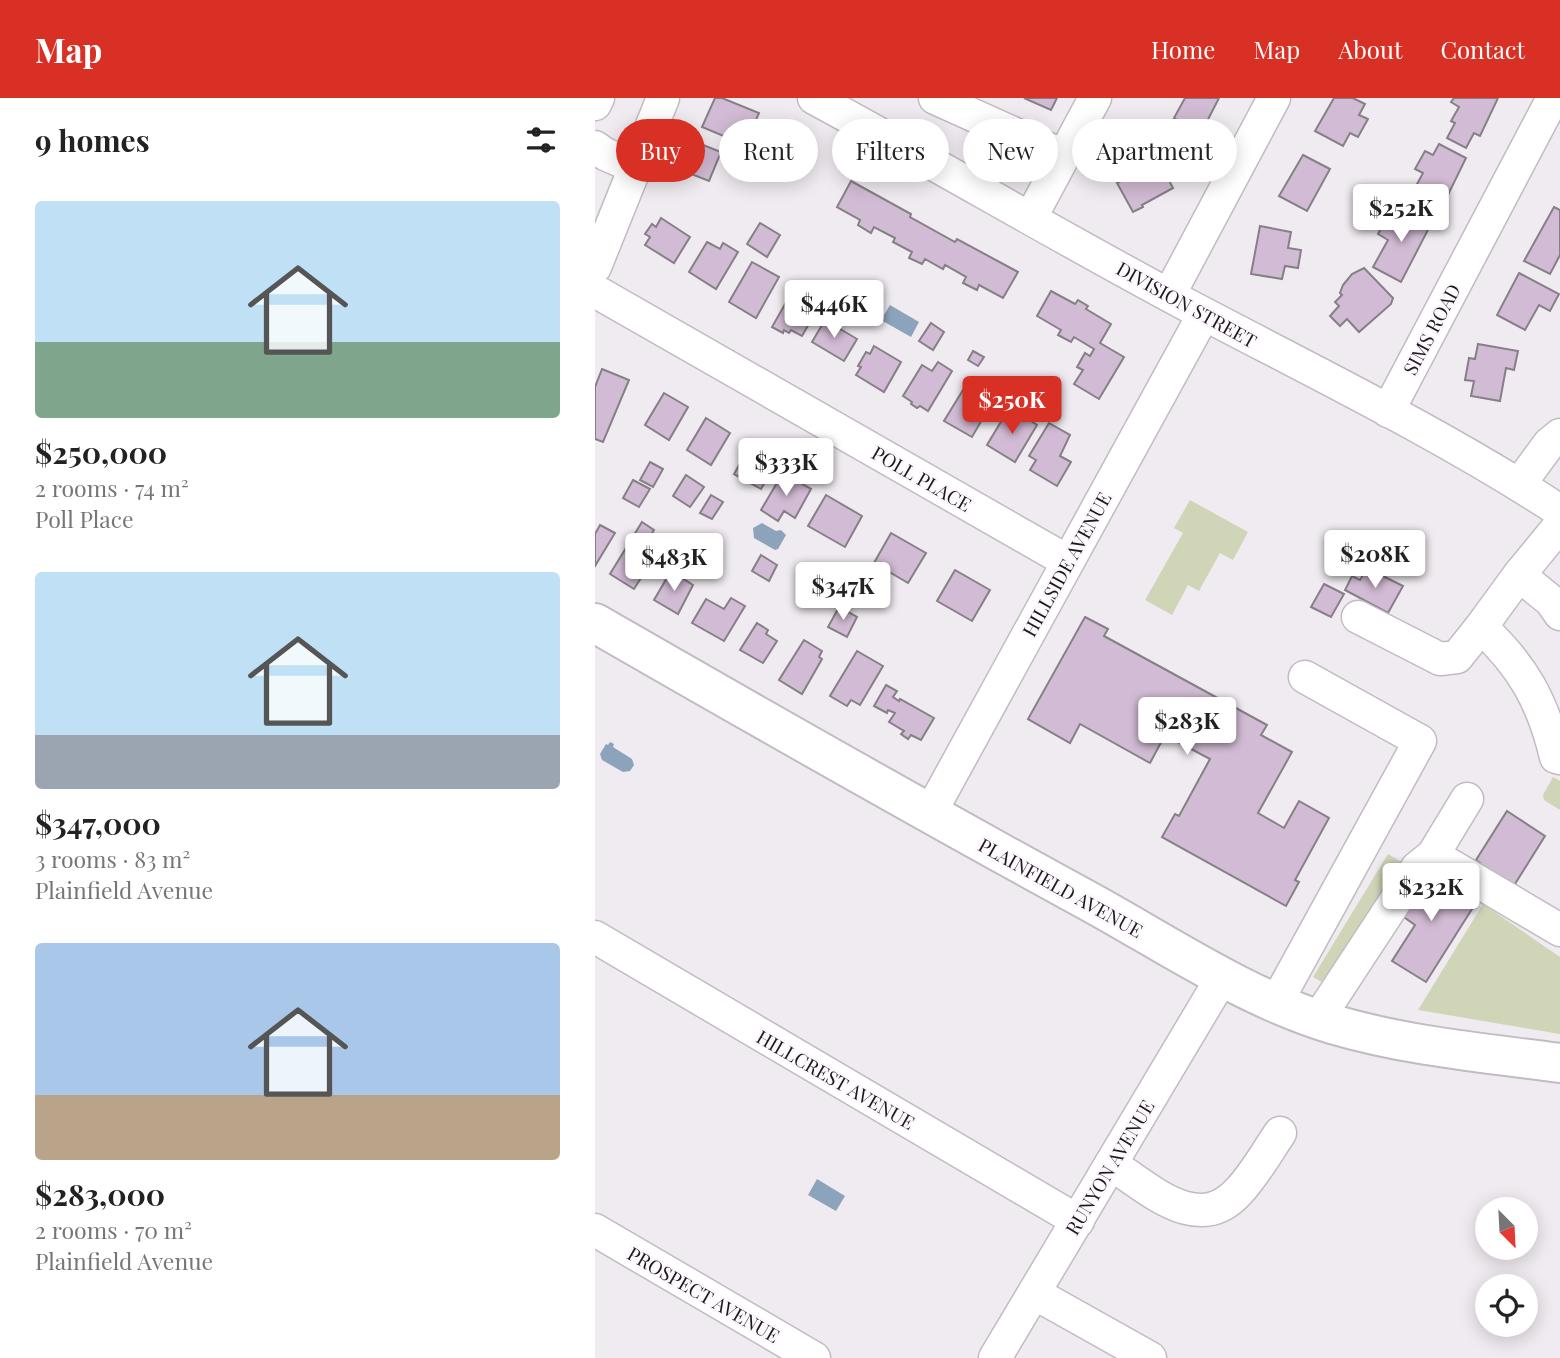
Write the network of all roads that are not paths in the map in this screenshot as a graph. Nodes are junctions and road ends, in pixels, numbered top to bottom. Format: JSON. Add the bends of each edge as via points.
{"nodes":[{"id":1,"x":598,"y":98,"type":"edge"},
{"id":2,"x":663,"y":98,"type":"edge"},
{"id":3,"x":814,"y":98,"type":"edge"},
{"id":4,"x":935,"y":98,"type":"edge"},
{"id":5,"x":1095,"y":98,"type":"edge"},
{"id":6,"x":1274,"y":98,"type":"edge"},
{"id":7,"x":1553,"y":98,"type":"edge"},
{"id":8,"x":595,"y":104,"type":"edge"},
{"id":9,"x":848,"y":106,"type":"edge"},
{"id":10,"x":654,"y":119,"type":"edge"},
{"id":11,"x":595,"y":147,"type":"edge"},
{"id":12,"x":1064,"y":156,"type":"junction"},
{"id":13,"x":616,"y":159,"type":"edge"},
{"id":14,"x":629,"y":182,"type":"edge"},
{"id":15,"x":1031,"y":217,"type":"junction"},
{"id":16,"x":597,"y":255,"type":"edge"},
{"id":17,"x":595,"y":291,"type":"edge"},
{"id":18,"x":1169,"y":295,"type":"junction"},
{"id":19,"x":1204,"y":314,"type":"junction"},
{"id":20,"x":1388,"y":411,"type":"junction"},
{"id":21,"x":1560,"y":435,"type":"edge"},
{"id":22,"x":1519,"y":485,"type":"junction"},
{"id":23,"x":1560,"y":511,"type":"edge"},
{"id":24,"x":1560,"y":525,"type":"edge"},
{"id":25,"x":1066,"y":561,"type":"junction"},
{"id":26,"x":1520,"y":575,"type":"junction"},
{"id":27,"x":1560,"y":614,"type":"edge"},
{"id":28,"x":1358,"y":617,"type":"dead end"},
{"id":29,"x":595,"y":623,"type":"edge"},
{"id":30,"x":1481,"y":627,"type":"junction"},
{"id":31,"x":1305,"y":677,"type":"dead end"},
{"id":32,"x":1560,"y":758,"type":"edge"},
{"id":33,"x":1467,"y":799,"type":"dead end"},
{"id":34,"x":929,"y":815,"type":"junction"},
{"id":35,"x":1433,"y":855,"type":"junction"},
{"id":36,"x":1560,"y":930,"type":"edge"},
{"id":37,"x":595,"y":937,"type":"edge"},
{"id":38,"x":1223,"y":976,"type":"junction"},
{"id":39,"x":1276,"y":1003,"type":"junction"},
{"id":40,"x":1318,"y":1019,"type":"junction"},
{"id":41,"x":1560,"y":1063,"type":"edge"},
{"id":42,"x":1280,"y":1133,"type":"dead end"},
{"id":43,"x":1111,"y":1164,"type":"junction"},
{"id":44,"x":1077,"y":1221,"type":"junction"},
{"id":45,"x":595,"y":1230,"type":"edge"},
{"id":46,"x":1034,"y":1293,"type":"junction"},
{"id":47,"x":814,"y":1358,"type":"edge"},
{"id":48,"x":996,"y":1358,"type":"edge"},
{"id":49,"x":1150,"y":1358,"type":"edge"}],
"edges":[{"from":1,"to":8,"type":"street"},
{"from":2,"to":10,"type":"street"},
{"from":3,"to":9,"type":"street","name":"DIVISION STREET"},
{"from":4,"to":12,"type":"street"},
{"from":5,"to":12,"type":"street"},
{"from":6,"to":18,"type":"street"},
{"from":7,"to":20,"type":"street","name":"SIMS ROAD"},
{"from":9,"to":15,"type":"street","name":"DIVISION STREET"},
{"from":11,"to":13,"type":"street"},
{"from":12,"to":15,"type":"street"},
{"from":14,"to":16,"type":"street"},
{"from":15,"to":18,"type":"street","name":"DIVISION STREET"},
{"from":17,"to":25,"type":"street","name":"POLL PLACE"},
{"from":18,"to":19,"type":"street","name":"DIVISION STREET"},
{"from":19,"to":20,"type":"street","name":"DIVISION STREET"},
{"from":19,"to":25,"type":"street","name":"HILLSIDE AVENUE"},
{"from":20,"to":22,"type":"street","name":"DIVISION STREET"},
{"from":21,"to":22,"type":"street"},
{"from":22,"to":23,"type":"street","name":"DIVISION STREET"},
{"from":24,"to":26,"type":"street"},
{"from":25,"to":34,"type":"street","name":"HILLSIDE AVENUE"},
{"from":26,"to":27,"type":"street"},
{"from":26,"to":30,"type":"street"},
{"from":28,"to":30,"type":"street","via":[[1440,659],[1457,657]]},
{"from":29,"to":34,"type":"main road","name":"PLAINFIELD AVENUE"},
{"from":30,"to":32,"type":"street","via":[[1524,675],[1542,706]]},
{"from":31,"to":39,"type":"street","via":[[1420,741]]},
{"from":33,"to":35,"type":"street"},
{"from":34,"to":38,"type":"main road","name":"PLAINFIELD AVENUE"},
{"from":35,"to":36,"type":"street"},
{"from":35,"to":40,"type":"street","via":[[1417,868]]},
{"from":37,"to":44,"type":"street","name":"HILLCREST AVENUE"},
{"from":38,"to":39,"type":"main road","name":"PLAINFIELD AVENUE"},
{"from":38,"to":43,"type":"street","name":"RUNYON AVENUE"},
{"from":39,"to":40,"type":"main road","name":"PLAINFIELD AVENUE"},
{"from":40,"to":41,"type":"main road","name":"PLAINFIELD AVENUE","via":[[1385,1038]]},
{"from":42,"to":43,"type":"street","via":[[1239,1192],[1209,1210],[1184,1209]]},
{"from":43,"to":44,"type":"street","name":"RUNYON AVENUE"},
{"from":44,"to":46,"type":"street","name":"RUNYON AVENUE"},
{"from":45,"to":47,"type":"street","name":"PROSPECT AVENUE"},
{"from":46,"to":48,"type":"street","name":"RUNYON AVENUE"},
{"from":46,"to":49,"type":"street"}]}
